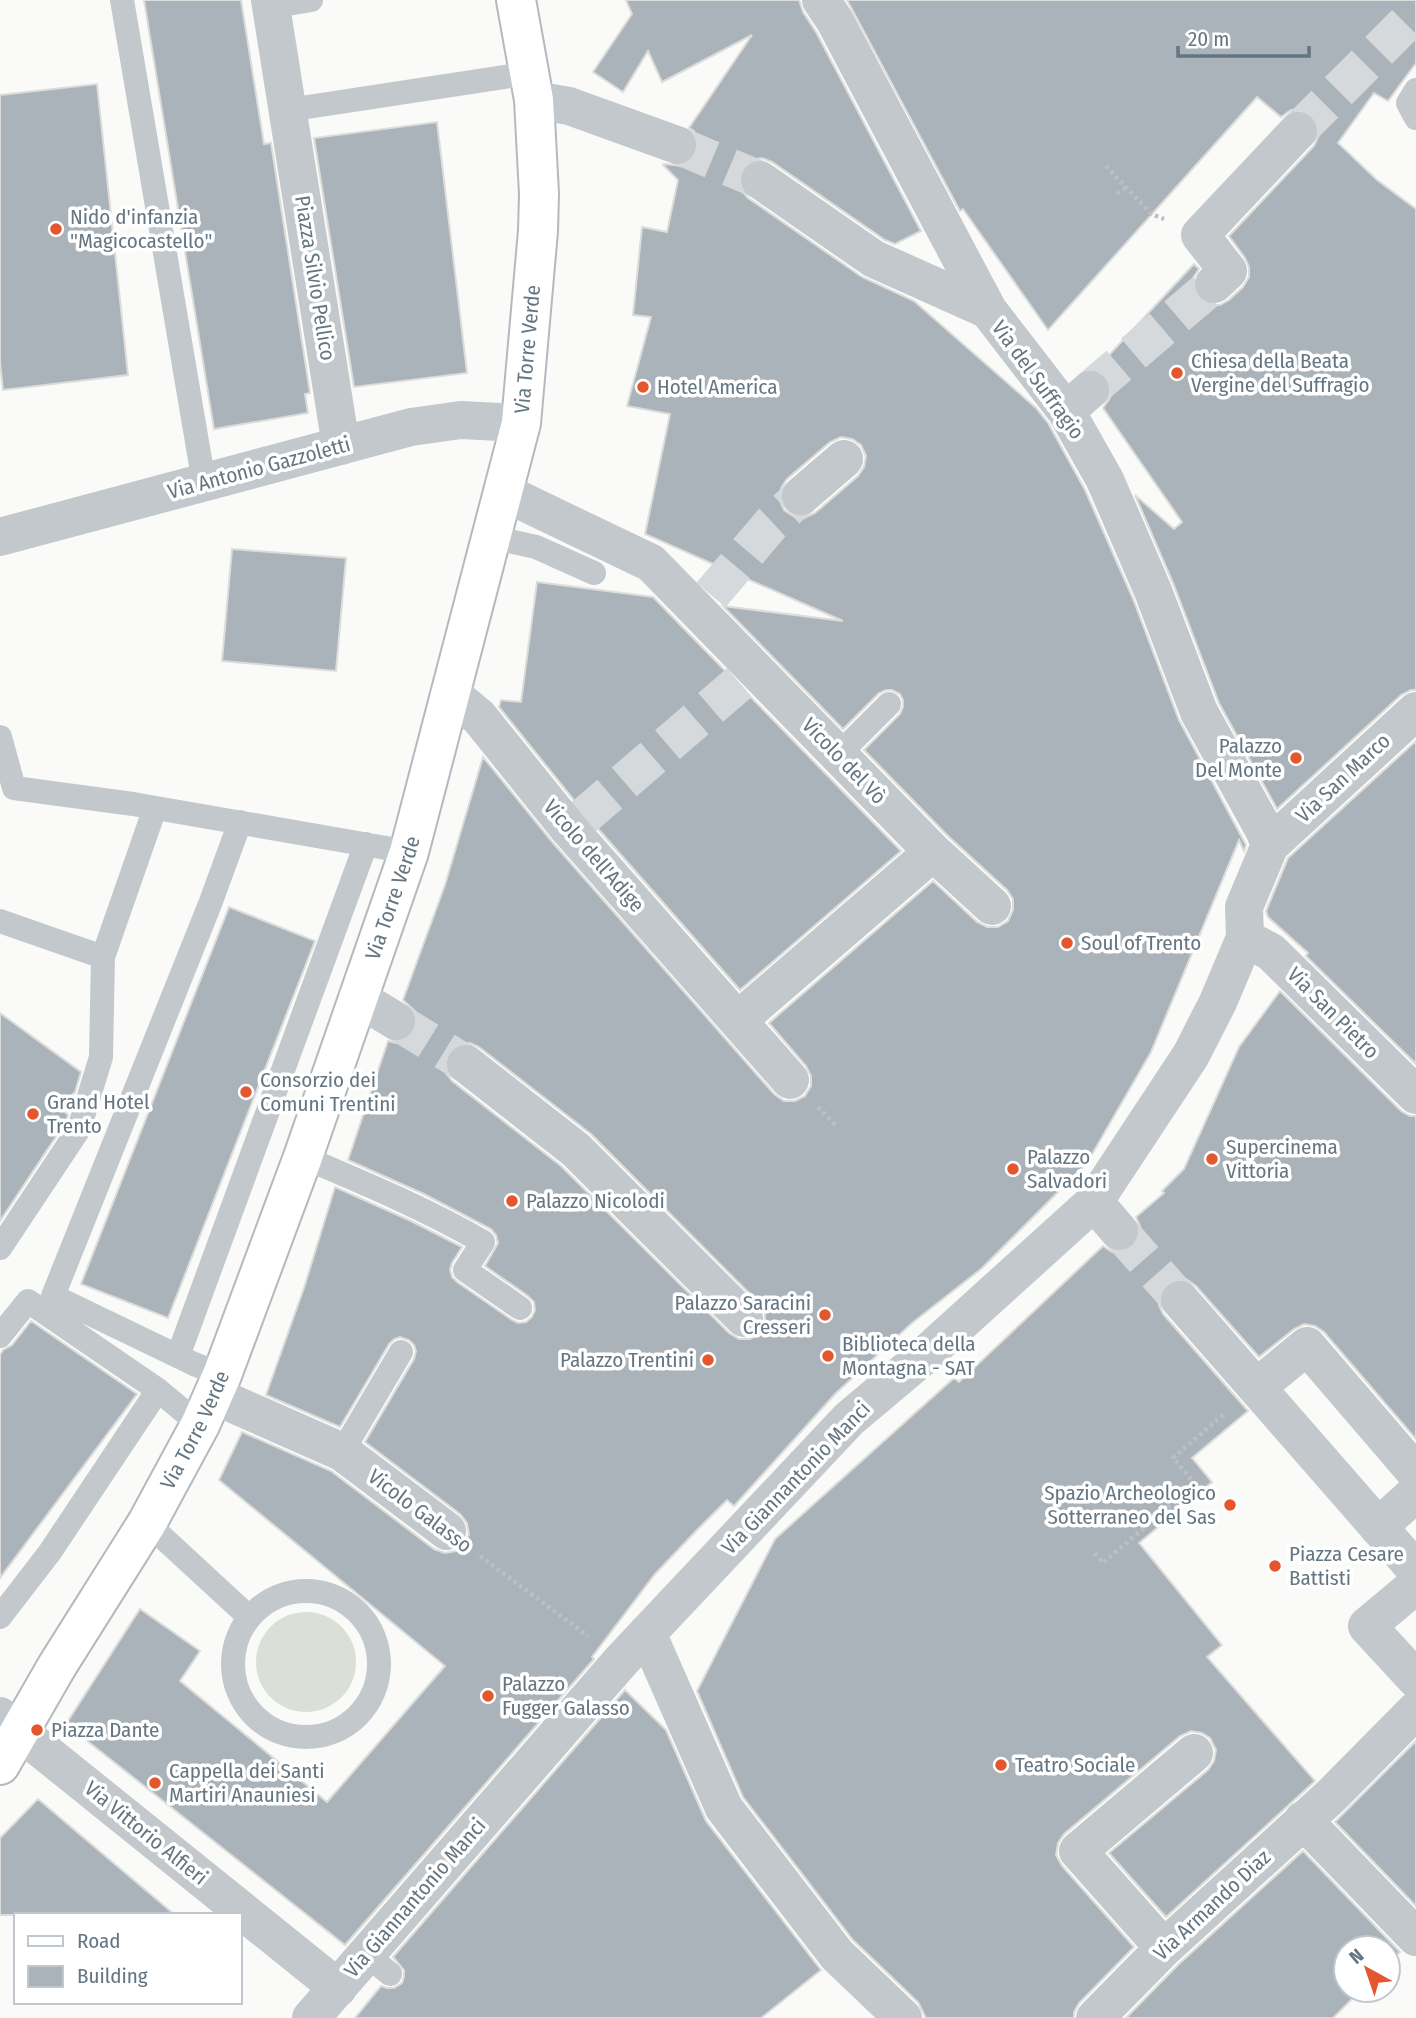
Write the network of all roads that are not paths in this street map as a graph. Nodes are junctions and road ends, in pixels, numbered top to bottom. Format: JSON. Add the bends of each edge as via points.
{"nodes":[{"id":1,"x":122,"y":0,"type":"edge"},
{"id":2,"x":311,"y":0,"type":"edge"},
{"id":3,"x":516,"y":0,"type":"edge"},
{"id":4,"x":821,"y":0,"type":"edge"},
{"id":5,"x":270,"y":4,"type":"edge"},
{"id":6,"x":532,"y":87,"type":"junction"},
{"id":7,"x":1416,"y":90,"type":"edge"},
{"id":8,"x":288,"y":110,"type":"junction"},
{"id":9,"x":1416,"y":118,"type":"edge"},
{"id":10,"x":1298,"y":131,"type":"tunnel mouth"},
{"id":11,"x":677,"y":145,"type":"tunnel mouth"},
{"id":12,"x":760,"y":180,"type":"tunnel mouth"},
{"id":13,"x":1214,"y":284,"type":"tunnel mouth"},
{"id":14,"x":988,"y":310,"type":"junction"},
{"id":15,"x":521,"y":424,"type":"junction"},
{"id":16,"x":341,"y":446,"type":"junction"},
{"id":17,"x":844,"y":459,"type":"dead end"},
{"id":18,"x":204,"y":483,"type":"junction"},
{"id":19,"x":503,"y":492,"type":"junction"},
{"id":20,"x":801,"y":496,"type":"tunnel mouth"},
{"id":21,"x":0,"y":537,"type":"edge"},
{"id":22,"x":491,"y":537,"type":"junction"},
{"id":23,"x":594,"y":573,"type":"dead end"},
{"id":24,"x":450,"y":693,"type":"junction"},
{"id":25,"x":889,"y":704,"type":"dead end"},
{"id":26,"x":1416,"y":711,"type":"edge"},
{"id":27,"x":0,"y":737,"type":"edge"},
{"id":28,"x":838,"y":755,"type":"junction"},
{"id":29,"x":7,"y":790,"type":"edge"},
{"id":30,"x":155,"y":808,"type":"junction"},
{"id":31,"x":240,"y":822,"type":"junction"},
{"id":32,"x":366,"y":844,"type":"junction"},
{"id":33,"x":1270,"y":845,"type":"junction"},
{"id":34,"x":409,"y":852,"type":"junction"},
{"id":35,"x":933,"y":852,"type":"junction"},
{"id":36,"x":992,"y":906,"type":"dead end"},
{"id":37,"x":0,"y":921,"type":"edge"},
{"id":38,"x":1245,"y":938,"type":"junction"},
{"id":39,"x":103,"y":957,"type":"junction"},
{"id":40,"x":358,"y":998,"type":"junction"},
{"id":41,"x":738,"y":1020,"type":"junction"},
{"id":42,"x":396,"y":1021,"type":"tunnel mouth"},
{"id":43,"x":466,"y":1064,"type":"tunnel mouth"},
{"id":44,"x":802,"y":1092,"type":"road end"},
{"id":45,"x":1416,"y":1095,"type":"edge"},
{"id":46,"x":303,"y":1157,"type":"junction"},
{"id":47,"x":1094,"y":1202,"type":"junction"},
{"id":48,"x":1119,"y":1231,"type":"tunnel mouth"},
{"id":49,"x":0,"y":1248,"type":"edge"},
{"id":50,"x":1180,"y":1300,"type":"tunnel mouth"},
{"id":51,"x":520,"y":1308,"type":"dead end"},
{"id":52,"x":744,"y":1318,"type":"dead end"},
{"id":53,"x":0,"y":1336,"type":"edge"},
{"id":54,"x":401,"y":1352,"type":"dead end"},
{"id":55,"x":178,"y":1356,"type":"junction"},
{"id":56,"x":1258,"y":1387,"type":"junction"},
{"id":57,"x":158,"y":1390,"type":"junction"},
{"id":58,"x":212,"y":1398,"type":"junction"},
{"id":59,"x":342,"y":1452,"type":"junction"},
{"id":60,"x":1416,"y":1473,"type":"edge"},
{"id":61,"x":1416,"y":1493,"type":"edge"},
{"id":62,"x":147,"y":1523,"type":"junction"},
{"id":63,"x":1378,"y":1527,"type":"junction"},
{"id":64,"x":447,"y":1531,"type":"road end"},
{"id":65,"x":1416,"y":1570,"type":"edge"},
{"id":66,"x":1416,"y":1585,"type":"edge"},
{"id":67,"x":0,"y":1616,"type":"edge"},
{"id":68,"x":249,"y":1617,"type":"junction"},
{"id":69,"x":646,"y":1633,"type":"junction"},
{"id":70,"x":1412,"y":1666,"type":"edge"},
{"id":71,"x":1416,"y":1710,"type":"edge"},
{"id":72,"x":10,"y":1724,"type":"edge"},
{"id":73,"x":1194,"y":1753,"type":"dead end"},
{"id":74,"x":0,"y":1765,"type":"edge"},
{"id":75,"x":1303,"y":1820,"type":"junction"},
{"id":76,"x":1416,"y":1937,"type":"edge"},
{"id":77,"x":1164,"y":1948,"type":"junction"},
{"id":78,"x":338,"y":1987,"type":"junction"},
{"id":79,"x":311,"y":2018,"type":"edge"},
{"id":80,"x":903,"y":2018,"type":"edge"},
{"id":81,"x":1095,"y":2018,"type":"edge"}],
"edges":[{"from":1,"to":18,"type":"lane"},
{"from":2,"to":5,"type":"lane","name":"Piazza Silvio Pellico"},
{"from":3,"to":6,"type":"main road","name":"Via Torre Verde"},
{"from":4,"to":14,"type":"street","name":"Via del Suffragio"},
{"from":5,"to":8,"type":"street","name":"Piazza Silvio Pellico"},
{"from":6,"to":8,"type":"lane"},
{"from":6,"to":11,"type":"street","via":[[569,106]]},
{"from":6,"to":15,"type":"main road","name":"Via Torre Verde","via":[[538,231]]},
{"from":7,"to":9,"type":"lane","via":[[1408,103]]},
{"from":8,"to":16,"type":"street","name":"Piazza Silvio Pellico"},
{"from":10,"to":13,"type":"street","via":[[1200,235],[1228,271]]},
{"from":12,"to":14,"type":"street","via":[[874,259]]},
{"from":14,"to":33,"type":"street","name":"Via del Suffragio","via":[[1078,401],[1199,712]]},
{"from":15,"to":16,"type":"street","name":"Via Antonio Gazzoletti","via":[[461,420],[411,427]]},
{"from":15,"to":19,"type":"main road","name":"Via Torre Verde"},
{"from":16,"to":18,"type":"street","name":"Via Antonio Gazzoletti"},
{"from":17,"to":20,"type":"street"},
{"from":18,"to":21,"type":"street","name":"Via Antonio Gazzoletti"},
{"from":19,"to":22,"type":"main road","name":"Via Torre Verde"},
{"from":19,"to":28,"type":"street","name":"Vicolo del Vò","via":[[651,563],[704,603],[750,673]]},
{"from":22,"to":23,"type":"lane","via":[[536,547]]},
{"from":22,"to":24,"type":"main road","name":"Via Torre Verde"},
{"from":24,"to":34,"type":"main road","name":"Via Torre Verde"},
{"from":24,"to":41,"type":"street","name":"Vicolo dell'Adige","via":[[479,717],[575,824]]},
{"from":25,"to":28,"type":"lane"},
{"from":26,"to":33,"type":"street","name":"Via San Marco"},
{"from":27,"to":29,"type":"lane"},
{"from":28,"to":35,"type":"street","name":"Vicolo del Vò"},
{"from":29,"to":30,"type":"lane"},
{"from":30,"to":31,"type":"lane"},
{"from":30,"to":39,"type":"lane"},
{"from":31,"to":32,"type":"lane"},
{"from":31,"to":55,"type":"lane","via":[[53,1296]]},
{"from":32,"to":34,"type":"lane"},
{"from":32,"to":55,"type":"lane"},
{"from":33,"to":38,"type":"street","name":"Via Giannantonio Manci","via":[[1244,907]]},
{"from":34,"to":40,"type":"main road","name":"Via Torre Verde"},
{"from":35,"to":36,"type":"street","name":"Vicolo del Vò"},
{"from":35,"to":41,"type":"street","via":[[835,926]]},
{"from":37,"to":39,"type":"lane"},
{"from":38,"to":45,"type":"street","name":"Via San Pietro","via":[[1271,952]]},
{"from":38,"to":47,"type":"street","name":"Via Giannantonio Manci","via":[[1191,1055]]},
{"from":39,"to":49,"type":"lane","via":[[102,1057],[79,1129]]},
{"from":40,"to":42,"type":"street"},
{"from":40,"to":46,"type":"main road","name":"Via Torre Verde"},
{"from":41,"to":44,"type":"street","name":"Vicolo dell'Adige"},
{"from":43,"to":52,"type":"street","via":[[576,1150],[719,1286]]},
{"from":46,"to":51,"type":"lane","via":[[483,1242],[465,1270]]},
{"from":46,"to":58,"type":"main road","name":"Via Torre Verde"},
{"from":47,"to":48,"type":"street"},
{"from":47,"to":69,"type":"street","name":"Via Giannantonio Manci","via":[[849,1419]]},
{"from":50,"to":56,"type":"street"},
{"from":53,"to":57,"type":"lane","via":[[28,1301]]},
{"from":54,"to":59,"type":"lane"},
{"from":55,"to":58,"type":"lane"},
{"from":56,"to":60,"type":"street","via":[[1307,1346]]},
{"from":56,"to":63,"type":"street"},
{"from":57,"to":58,"type":"lane"},
{"from":57,"to":67,"type":"lane","via":[[50,1552]]},
{"from":58,"to":59,"type":"street","name":"Vicolo Galasso"},
{"from":58,"to":62,"type":"main road","name":"Via Torre Verde"},
{"from":59,"to":64,"type":"street","name":"Vicolo Galasso"},
{"from":61,"to":63,"type":"street"},
{"from":62,"to":68,"type":"lane"},
{"from":62,"to":72,"type":"main road","name":"Via Torre Verde","via":[[57,1666]]},
{"from":63,"to":65,"type":"street"},
{"from":66,"to":70,"type":"street","via":[[1367,1626]]},
{"from":68,"to":68,"type":"lane","via":[[237,1638],[232,1661],[235,1684],[245,1706],[261,1723],[306,1737],[329,1734],[350,1722],[367,1704],[376,1681],[373,1633],[359,1613],[339,1598],[316,1591],[290,1592]]},
{"from":69,"to":78,"type":"street","name":"Via Giannantonio Manci","via":[[378,1964]]},
{"from":69,"to":80,"type":"street","via":[[724,1808],[837,1955]]},
{"from":71,"to":75,"type":"street","name":"Via Armando Diaz"},
{"from":72,"to":74,"type":"main road","name":"Via Torre Verde"},
{"from":72,"to":78,"type":"street","name":"Via Vittorio Alfieri"},
{"from":73,"to":77,"type":"street","via":[[1078,1851]]},
{"from":75,"to":76,"type":"street"},
{"from":75,"to":77,"type":"street","name":"Via Armando Diaz"},
{"from":77,"to":81,"type":"street","name":"Via Armando Diaz"},
{"from":78,"to":79,"type":"street","name":"Via Giannantonio Manci"}]}
